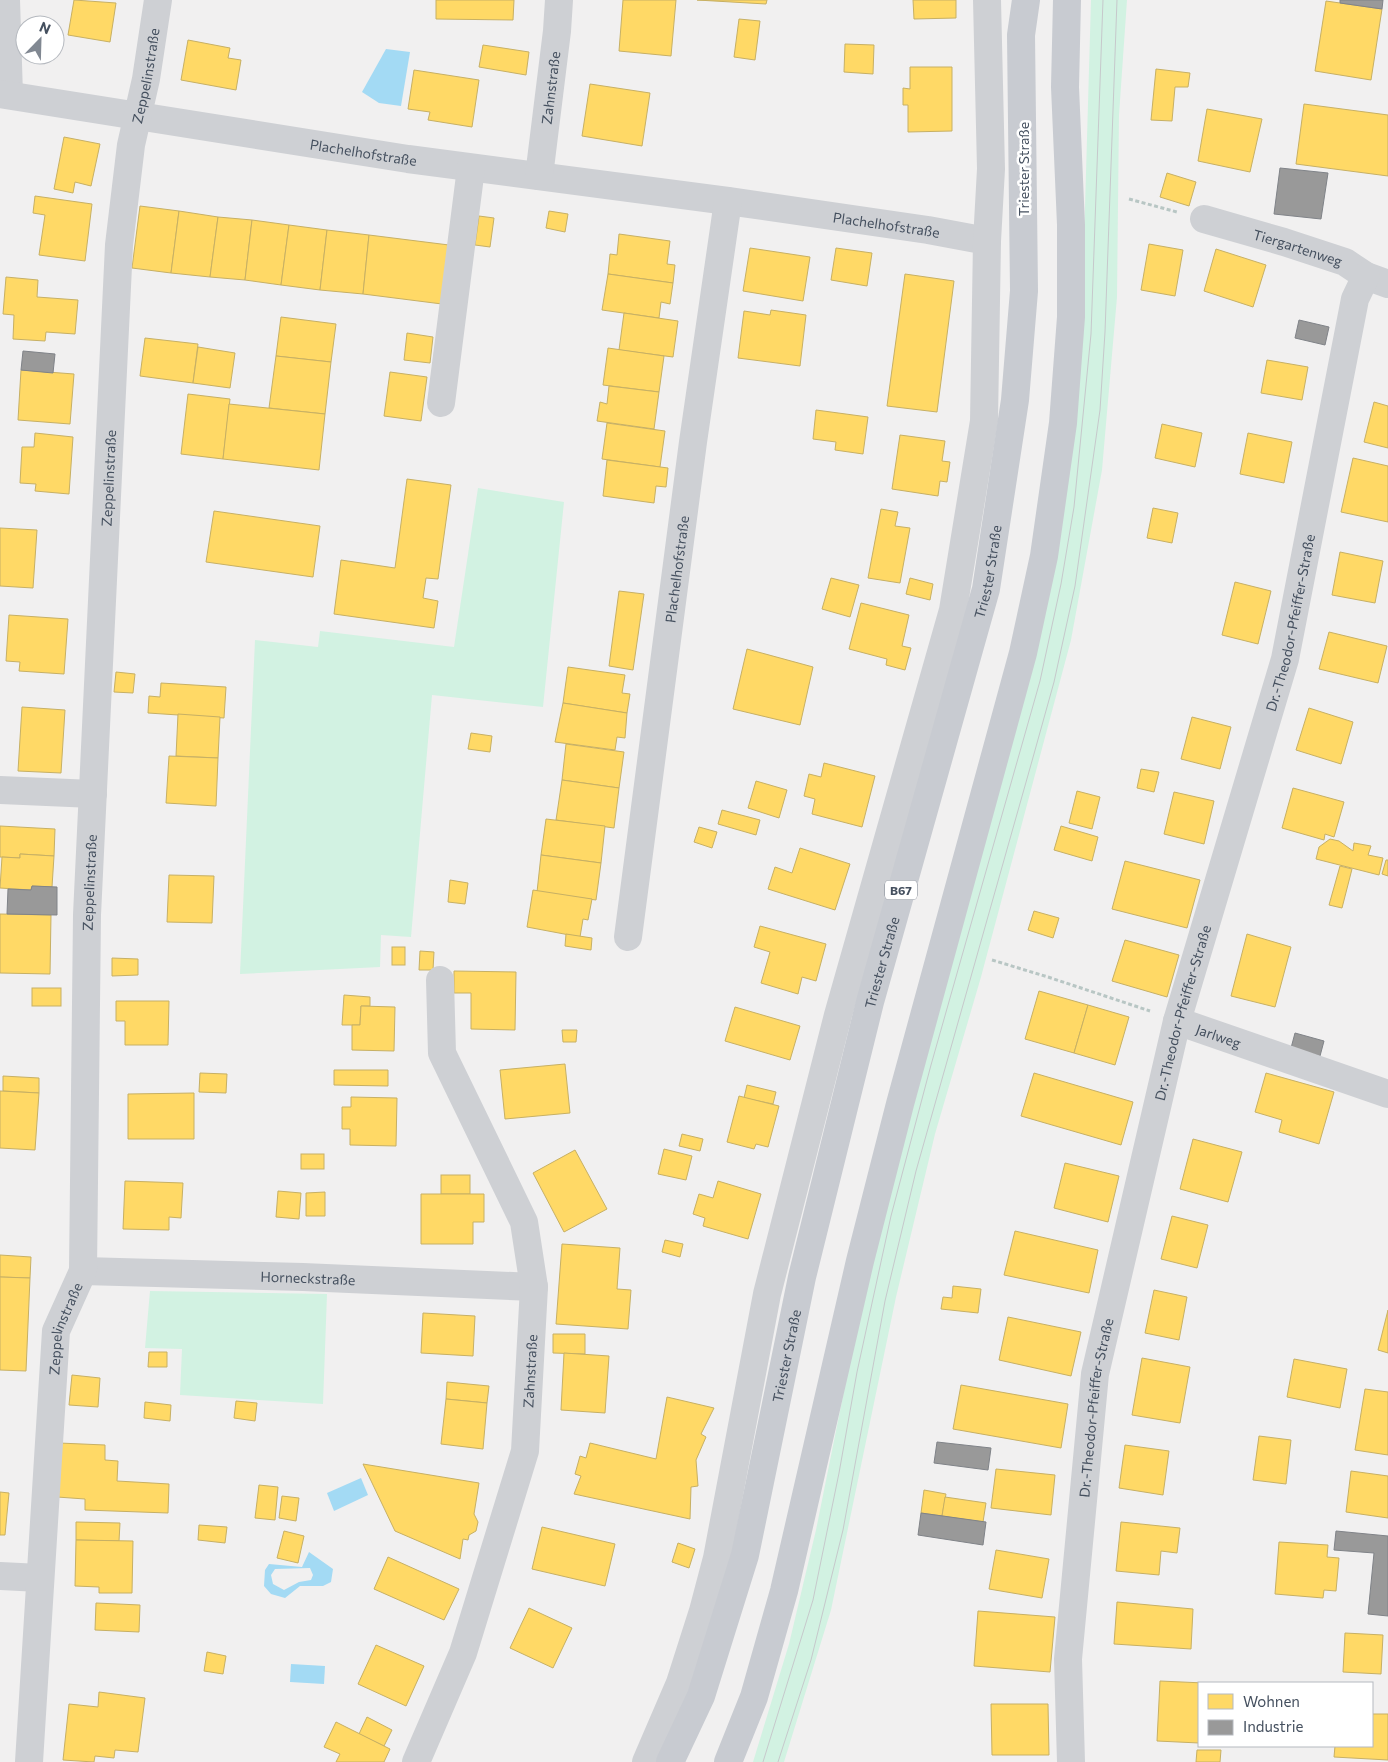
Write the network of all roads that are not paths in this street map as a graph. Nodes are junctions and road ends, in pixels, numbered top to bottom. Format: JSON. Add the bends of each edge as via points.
{"nodes":[{"id":1,"x":6,"y":0,"type":"edge"},
{"id":2,"x":158,"y":0,"type":"edge"},
{"id":3,"x":559,"y":0,"type":"edge"},
{"id":4,"x":987,"y":0,"type":"edge"},
{"id":5,"x":1026,"y":0,"type":"edge"},
{"id":6,"x":1067,"y":0,"type":"edge"},
{"id":7,"x":5,"y":94,"type":"edge"},
{"id":8,"x":137,"y":117,"type":"junction"},
{"id":9,"x":471,"y":168,"type":"junction"},
{"id":10,"x":539,"y":176,"type":"junction"},
{"id":11,"x":728,"y":201,"type":"junction"},
{"id":12,"x":1204,"y":220,"type":"road end"},
{"id":13,"x":987,"y":241,"type":"junction"},
{"id":14,"x":1377,"y":280,"type":"edge"},
{"id":15,"x":441,"y":402,"type":"dead end"},
{"id":16,"x":0,"y":790,"type":"edge"},
{"id":17,"x":93,"y":794,"type":"junction"},
{"id":18,"x":628,"y":937,"type":"dead end"},
{"id":19,"x":440,"y":980,"type":"dead end"},
{"id":20,"x":1177,"y":1020,"type":"junction"},
{"id":21,"x":1388,"y":1094,"type":"edge"},
{"id":22,"x":83,"y":1271,"type":"junction"},
{"id":23,"x":534,"y":1287,"type":"junction"},
{"id":24,"x":0,"y":1576,"type":"edge"},
{"id":25,"x":40,"y":1578,"type":"junction"},
{"id":26,"x":29,"y":1762,"type":"edge"},
{"id":27,"x":416,"y":1762,"type":"edge"},
{"id":28,"x":646,"y":1762,"type":"edge"},
{"id":29,"x":670,"y":1762,"type":"edge"},
{"id":30,"x":728,"y":1762,"type":"edge"},
{"id":31,"x":1071,"y":1762,"type":"edge"}],
"edges":[{"from":1,"to":7,"type":"street"},
{"from":2,"to":8,"type":"street","name":"Zeppelinstraße"},
{"from":3,"to":10,"type":"street","name":"Zahnstraße"},
{"from":4,"to":13,"type":"street","name":"Triester Straße","via":[[990,169]]},
{"from":5,"to":29,"type":"main road","name":"Triester Straße","number":"B67","via":[[1021,35],[1023,300],[1015,400],[986,590],[870,1002],[802,1277],[745,1554],[700,1696]]},
{"from":6,"to":30,"type":"main road","via":[[1065,87],[1071,317],[1063,423],[1044,556],[1023,653],[860,1261],[784,1591],[754,1697]]},
{"from":7,"to":8,"type":"street","name":"Plachelhofstraße"},
{"from":8,"to":9,"type":"street","name":"Plachelhofstraße"},
{"from":8,"to":17,"type":"street","name":"Zeppelinstraße","via":[[119,245]]},
{"from":9,"to":10,"type":"street","name":"Plachelhofstraße"},
{"from":9,"to":15,"type":"street"},
{"from":10,"to":11,"type":"street","name":"Plachelhofstraße"},
{"from":11,"to":13,"type":"street","name":"Plachelhofstraße"},
{"from":11,"to":18,"type":"street","name":"Plachelhofstraße"},
{"from":12,"to":14,"type":"street","name":"Tiergartenweg","via":[[1345,262]]},
{"from":13,"to":28,"type":"street","name":"Triester Straße","via":[[984,421],[952,610],[838,1015],[770,1285],[717,1558],[703,1611],[680,1684]]},
{"from":14,"to":20,"type":"street","name":"Dr.-Theodor-Pfeiffer-Straße","via":[[1355,299],[1285,659]]},
{"from":16,"to":17,"type":"street"},
{"from":17,"to":22,"type":"street","name":"Zeppelinstraße","via":[[87,916]]},
{"from":19,"to":23,"type":"street","name":"Zahnstraße","via":[[442,1053],[524,1222]]},
{"from":20,"to":21,"type":"street","name":"Jarlweg"},
{"from":20,"to":31,"type":"street","name":"Dr.-Theodor-Pfeiffer-Straße","via":[[1095,1374],[1068,1659]]},
{"from":22,"to":23,"type":"street","name":"Horneckstraße"},
{"from":22,"to":25,"type":"street","name":"Zeppelinstraße","via":[[56,1331]]},
{"from":23,"to":27,"type":"street","name":"Zahnstraße","via":[[525,1451],[463,1653]]},
{"from":24,"to":25,"type":"street"},
{"from":25,"to":26,"type":"street","name":"Zeppelinstraße"}]}
